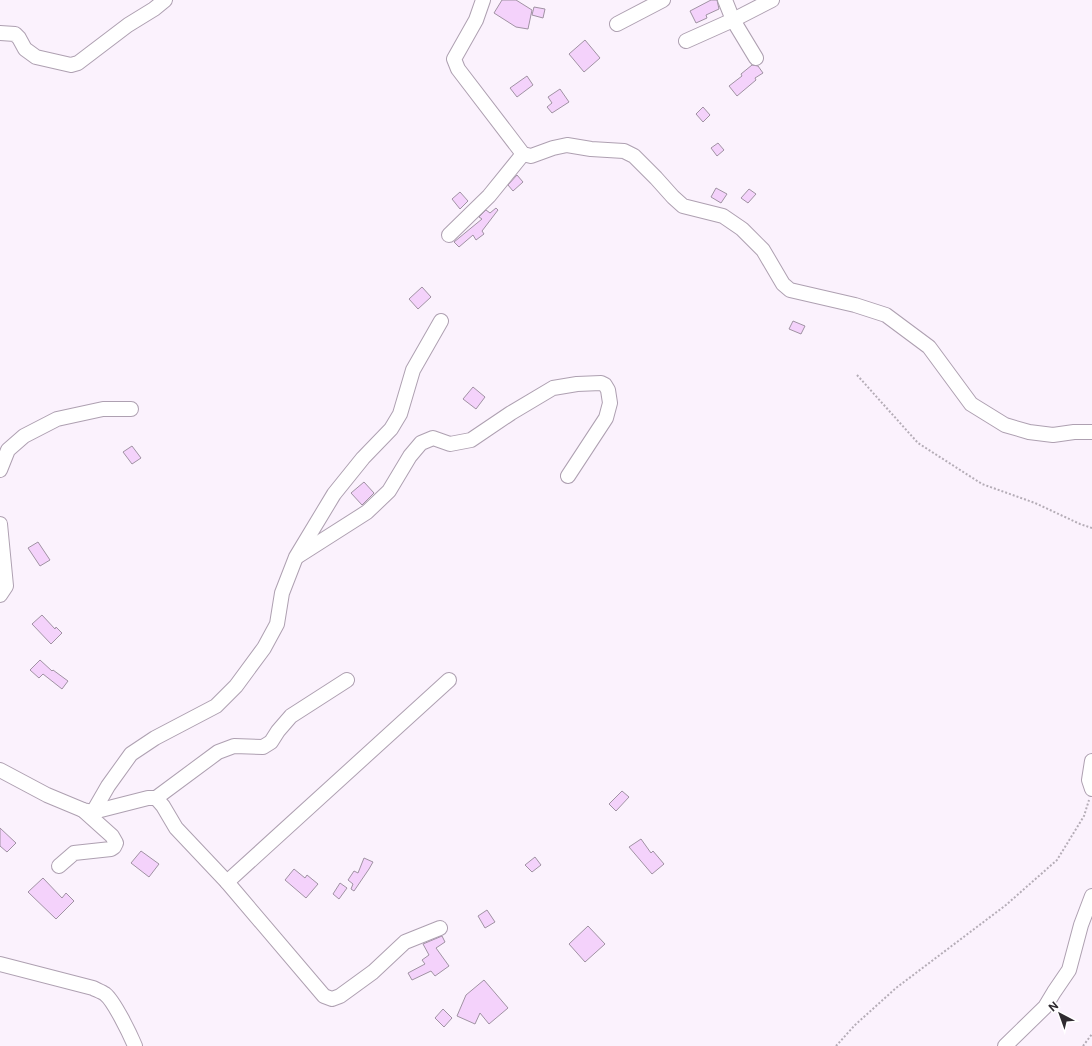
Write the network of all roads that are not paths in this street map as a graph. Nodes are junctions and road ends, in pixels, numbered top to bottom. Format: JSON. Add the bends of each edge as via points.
{"nodes":[{"id":1,"x":165,"y":0,"type":"edge"},
{"id":2,"x":483,"y":0,"type":"edge"},
{"id":3,"x":662,"y":0,"type":"edge"},
{"id":4,"x":725,"y":0,"type":"edge"},
{"id":5,"x":772,"y":0,"type":"edge"},
{"id":6,"x":733,"y":20,"type":"junction"},
{"id":7,"x":617,"y":24,"type":"dead end"},
{"id":8,"x":0,"y":33,"type":"edge"},
{"id":9,"x":686,"y":40,"type":"dead end"},
{"id":10,"x":756,"y":58,"type":"dead end"},
{"id":11,"x":523,"y":154,"type":"junction"},
{"id":12,"x":449,"y":235,"type":"dead end"},
{"id":13,"x":441,"y":321,"type":"dead end"},
{"id":14,"x":131,"y":409,"type":"dead end"},
{"id":15,"x":1092,"y":432,"type":"edge"},
{"id":16,"x":0,"y":470,"type":"edge"},
{"id":17,"x":568,"y":476,"type":"dead end"},
{"id":18,"x":0,"y":524,"type":"edge"},
{"id":19,"x":296,"y":557,"type":"junction"},
{"id":20,"x":0,"y":595,"type":"edge"},
{"id":21,"x":347,"y":680,"type":"dead end"},
{"id":22,"x":449,"y":680,"type":"dead end"},
{"id":23,"x":1092,"y":761,"type":"edge"},
{"id":24,"x":0,"y":770,"type":"edge"},
{"id":25,"x":1092,"y":789,"type":"edge"},
{"id":26,"x":156,"y":798,"type":"junction"},
{"id":27,"x":88,"y":811,"type":"junction"},
{"id":28,"x":59,"y":866,"type":"dead end"},
{"id":29,"x":227,"y":882,"type":"junction"},
{"id":30,"x":1092,"y":896,"type":"edge"},
{"id":31,"x":440,"y":928,"type":"dead end"},
{"id":32,"x":0,"y":964,"type":"edge"},
{"id":33,"x":135,"y":1046,"type":"edge"},
{"id":34,"x":1005,"y":1046,"type":"edge"}],
"edges":[{"from":1,"to":8,"type":"street","via":[[78,63],[71,65],[36,57],[25,49],[14,34]]},
{"from":2,"to":11,"type":"street","via":[[476,20],[454,59],[458,69]]},
{"from":3,"to":7,"type":"street"},
{"from":4,"to":6,"type":"street"},
{"from":5,"to":6,"type":"street"},
{"from":6,"to":9,"type":"street"},
{"from":6,"to":10,"type":"street"},
{"from":11,"to":12,"type":"street","via":[[489,196]]},
{"from":11,"to":15,"type":"street","via":[[531,156],[567,145],[624,151],[634,156],[683,206],[723,216],[742,229],[763,250],[783,284],[790,290],[886,315],[929,347],[971,404],[1005,425],[1053,435]]},
{"from":13,"to":19,"type":"street","via":[[413,370],[400,414],[392,429],[363,458],[334,494]]},
{"from":14,"to":16,"type":"street","via":[[103,409],[57,419],[24,436],[8,450]]},
{"from":17,"to":19,"type":"street","via":[[606,418],[610,403],[608,390],[601,383],[553,388],[471,440],[450,444],[433,438],[421,443],[410,456],[390,492],[367,512]]},
{"from":18,"to":20,"type":"street","via":[[6,586]]},
{"from":19,"to":27,"type":"street","via":[[282,593],[277,624],[264,648],[236,686],[216,706],[154,738],[131,754]]},
{"from":21,"to":26,"type":"street","via":[[291,716],[271,742],[263,747],[234,746],[218,752]]},
{"from":22,"to":29,"type":"street"},
{"from":23,"to":25,"type":"street","via":[[1089,780]]},
{"from":24,"to":27,"type":"street","via":[[47,795]]},
{"from":26,"to":27,"type":"street"},
{"from":26,"to":29,"type":"street","via":[[176,828]]},
{"from":27,"to":28,"type":"street","via":[[112,836],[116,843],[114,847],[74,853]]},
{"from":29,"to":31,"type":"street","via":[[324,996],[332,999],[373,972],[405,942]]},
{"from":30,"to":34,"type":"street","via":[[1069,970],[1045,1007]]},
{"from":32,"to":33,"type":"street","via":[[93,988],[105,994]]}]}
